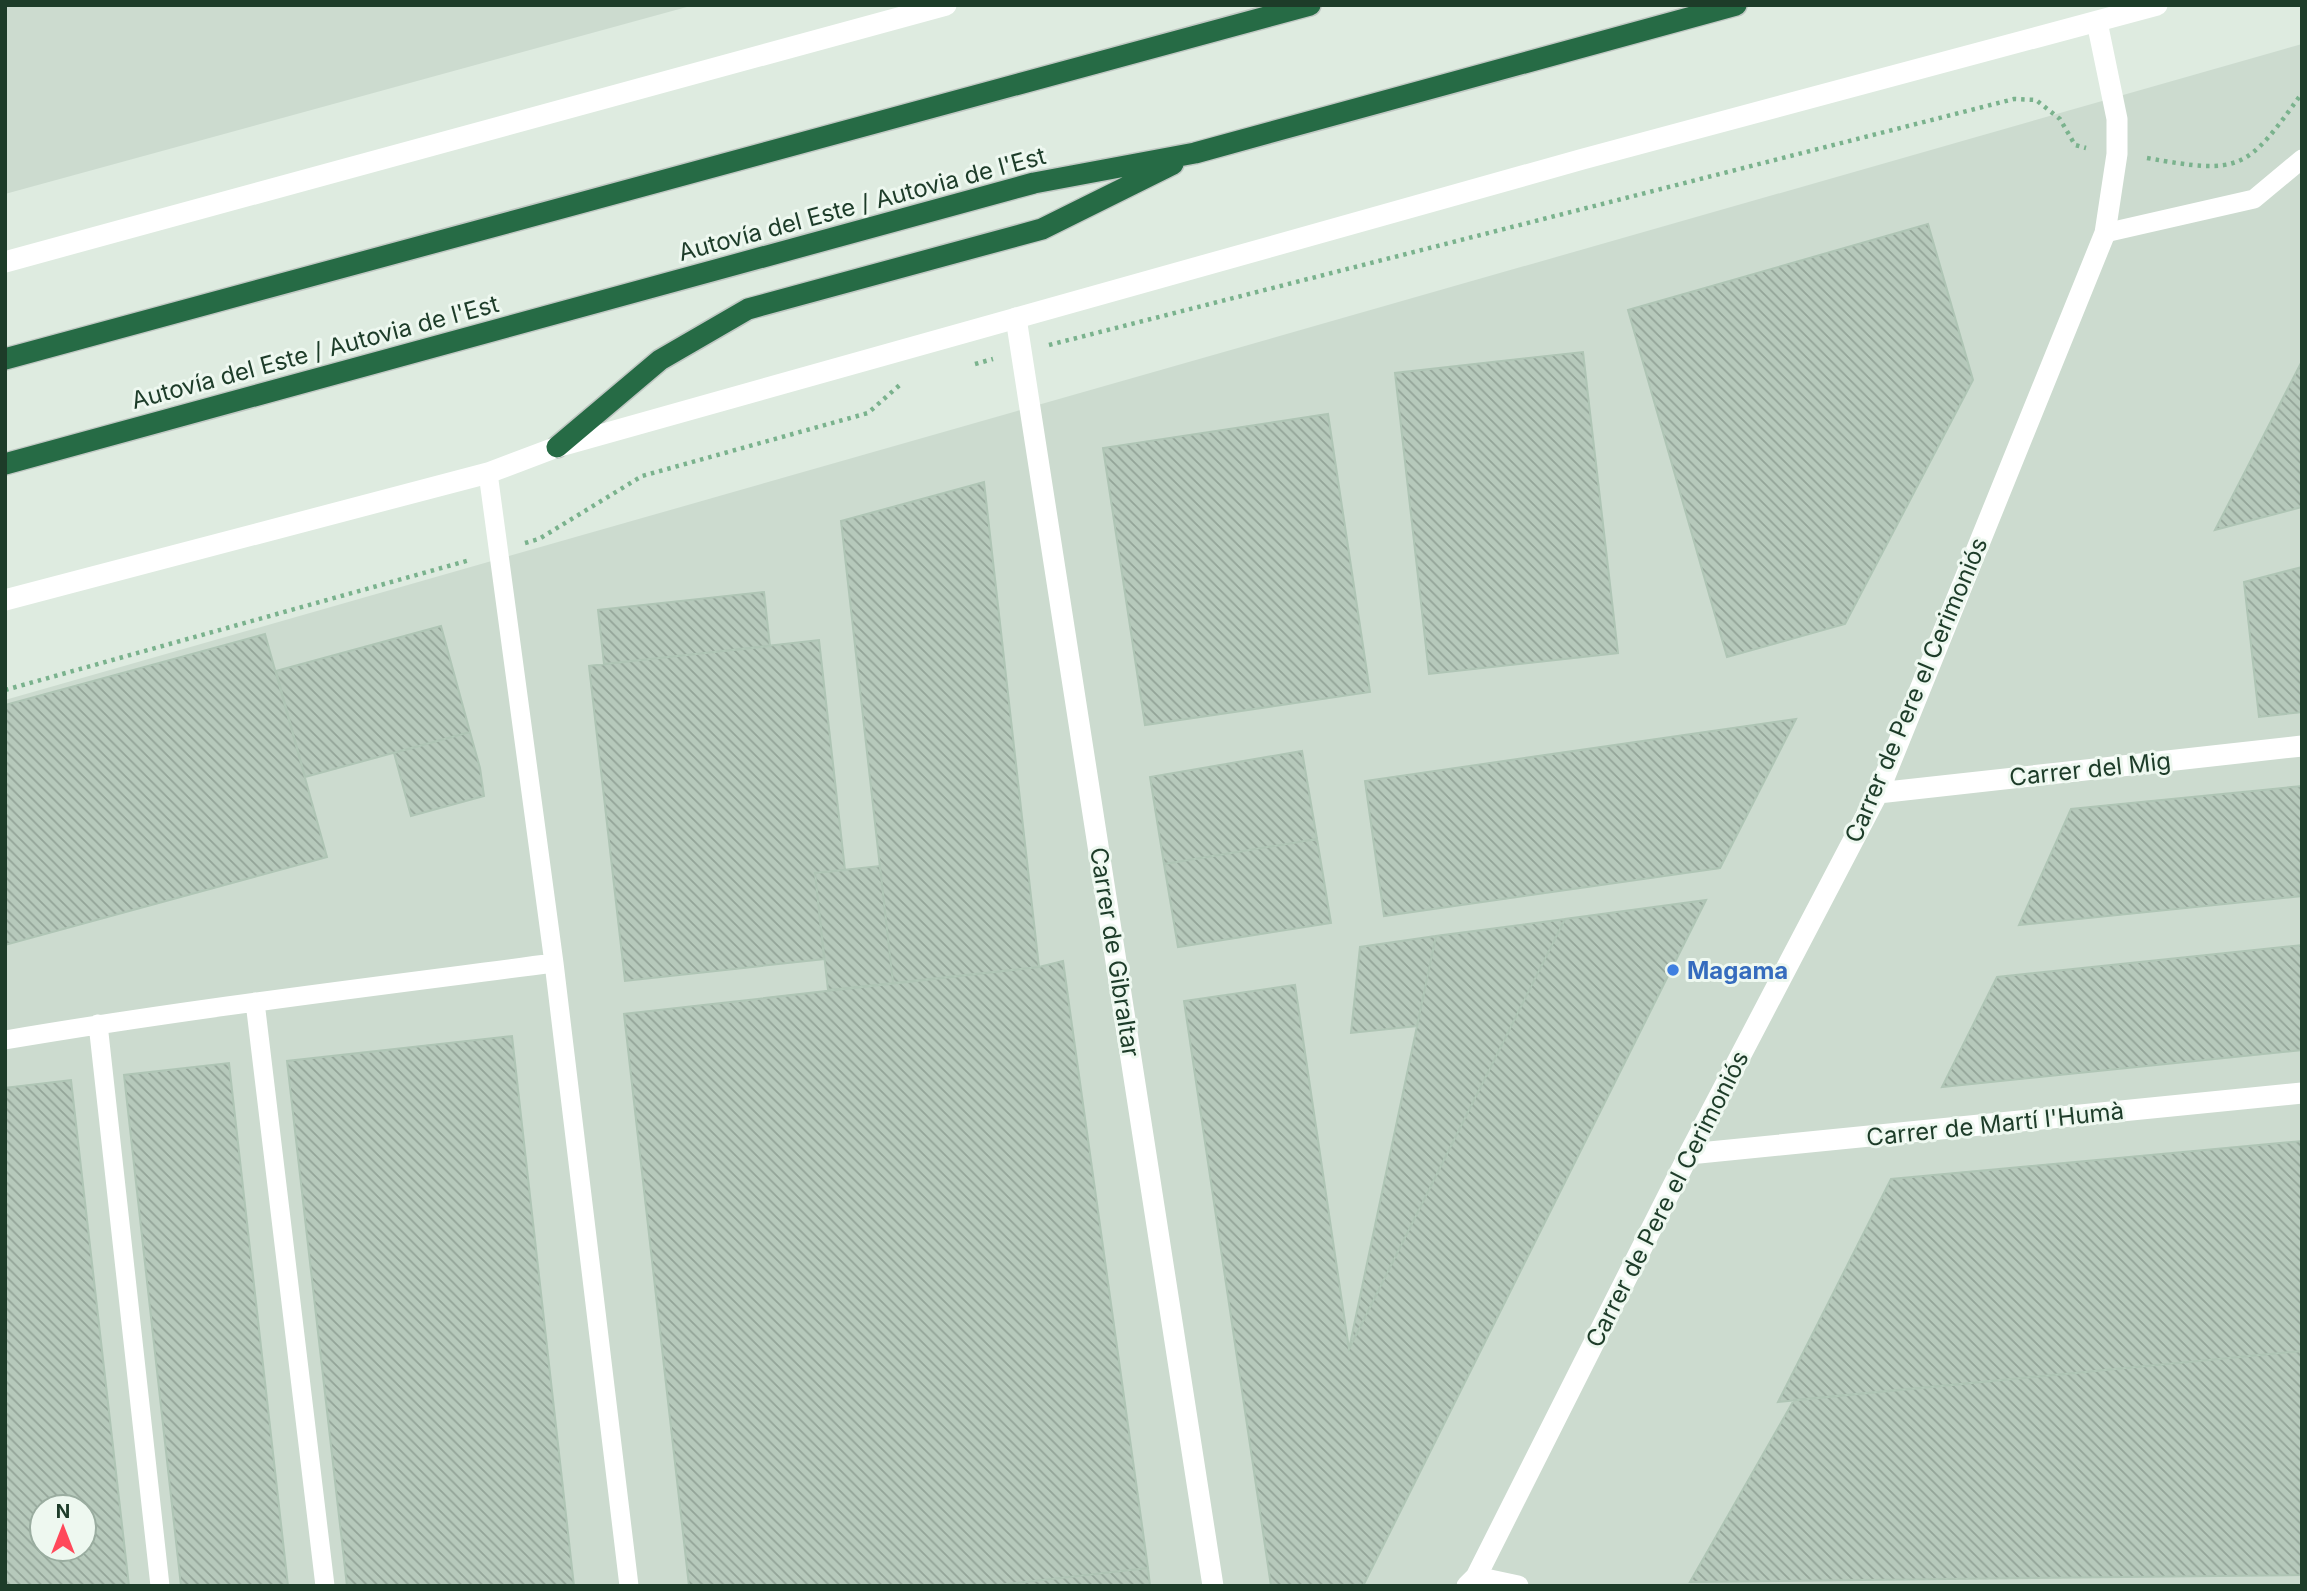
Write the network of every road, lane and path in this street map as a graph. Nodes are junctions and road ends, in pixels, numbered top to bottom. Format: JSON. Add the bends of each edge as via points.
{"nodes":[{"id":1,"x":946,"y":5,"type":"edge"},
{"id":2,"x":1310,"y":5,"type":"edge"},
{"id":3,"x":1736,"y":5,"type":"edge"},
{"id":4,"x":2157,"y":5,"type":"edge"},
{"id":5,"x":2097,"y":22,"type":"junction"},
{"id":6,"x":2302,"y":93,"type":"edge"},
{"id":7,"x":1195,"y":152,"type":"junction"},
{"id":8,"x":2117,"y":154,"type":"junction"},
{"id":9,"x":2302,"y":159,"type":"edge"},
{"id":10,"x":2105,"y":233,"type":"junction"},
{"id":11,"x":5,"y":262,"type":"edge"},
{"id":12,"x":1016,"y":318,"type":"junction"},
{"id":13,"x":1023,"y":352,"type":"junction"},
{"id":14,"x":5,"y":359,"type":"edge"},
{"id":15,"x":969,"y":366,"type":"dead end"},
{"id":16,"x":903,"y":383,"type":"dead end"},
{"id":17,"x":557,"y":447,"type":"junction"},
{"id":18,"x":5,"y":464,"type":"edge"},
{"id":19,"x":488,"y":473,"type":"junction"},
{"id":20,"x":498,"y":551,"type":"junction"},
{"id":21,"x":5,"y":600,"type":"edge"},
{"id":22,"x":5,"y":690,"type":"edge"},
{"id":23,"x":2302,"y":746,"type":"edge"},
{"id":24,"x":1878,"y":793,"type":"junction"},
{"id":25,"x":554,"y":963,"type":"junction"},
{"id":26,"x":254,"y":1002,"type":"junction"},
{"id":27,"x":98,"y":1024,"type":"junction"},
{"id":28,"x":5,"y":1040,"type":"edge"},
{"id":29,"x":2302,"y":1093,"type":"edge"},
{"id":30,"x":1689,"y":1154,"type":"junction"},
{"id":31,"x":1472,"y":1582,"type":"edge"},
{"id":32,"x":160,"y":1586,"type":"edge"},
{"id":33,"x":325,"y":1586,"type":"edge"},
{"id":34,"x":629,"y":1586,"type":"edge"},
{"id":35,"x":1213,"y":1586,"type":"edge"},
{"id":36,"x":1518,"y":1586,"type":"edge"}],
"edges":[{"from":1,"to":11,"type":"street"},
{"from":2,"to":14,"type":"highway"},
{"from":3,"to":7,"type":"highway","name":"Autovía del Este / Autovia de l'Est"},
{"from":4,"to":5,"type":"street"},
{"from":5,"to":8,"type":"street","name":"Carrer de Pere el Cerimoniós","via":[[2117,120]]},
{"from":5,"to":12,"type":"street","via":[[1583,159]]},
{"from":6,"to":8,"type":"path","via":[[2252,156],[2224,166]]},
{"from":7,"to":17,"type":"highway","via":[[1042,229],[748,309],[660,359]]},
{"from":7,"to":18,"type":"highway","name":"Autovía del Este / Autovia de l'Est","via":[[1034,183]]},
{"from":8,"to":10,"type":"street","name":"Carrer de Pere el Cerimoniós"},
{"from":8,"to":13,"type":"path","via":[[2075,145],[2060,120],[2036,100],[2014,99]]},
{"from":9,"to":10,"type":"lane","via":[[2254,199]]},
{"from":10,"to":24,"type":"street","name":"Carrer de Pere el Cerimoniós"},
{"from":12,"to":13,"type":"street","name":"Carrer de Gibraltar"},
{"from":12,"to":17,"type":"street"},
{"from":13,"to":15,"type":"path"},
{"from":13,"to":35,"type":"street","name":"Carrer de Gibraltar"},
{"from":16,"to":20,"type":"path","via":[[868,413],[642,476],[539,539]]},
{"from":17,"to":19,"type":"street"},
{"from":19,"to":20,"type":"lane"},
{"from":19,"to":21,"type":"street"},
{"from":20,"to":22,"type":"path"},
{"from":20,"to":25,"type":"lane"},
{"from":23,"to":24,"type":"street","name":"Carrer del Mig"},
{"from":24,"to":30,"type":"street","name":"Carrer de Pere el Cerimoniós"},
{"from":25,"to":26,"type":"lane"},
{"from":25,"to":34,"type":"lane"},
{"from":26,"to":27,"type":"lane"},
{"from":26,"to":33,"type":"lane"},
{"from":27,"to":28,"type":"lane"},
{"from":27,"to":32,"type":"lane"},
{"from":29,"to":30,"type":"street","name":"Carrer de Martí l'Humà"},
{"from":30,"to":31,"type":"street","name":"Carrer de Pere el Cerimoniós"},
{"from":31,"to":36,"type":"street"}]}
